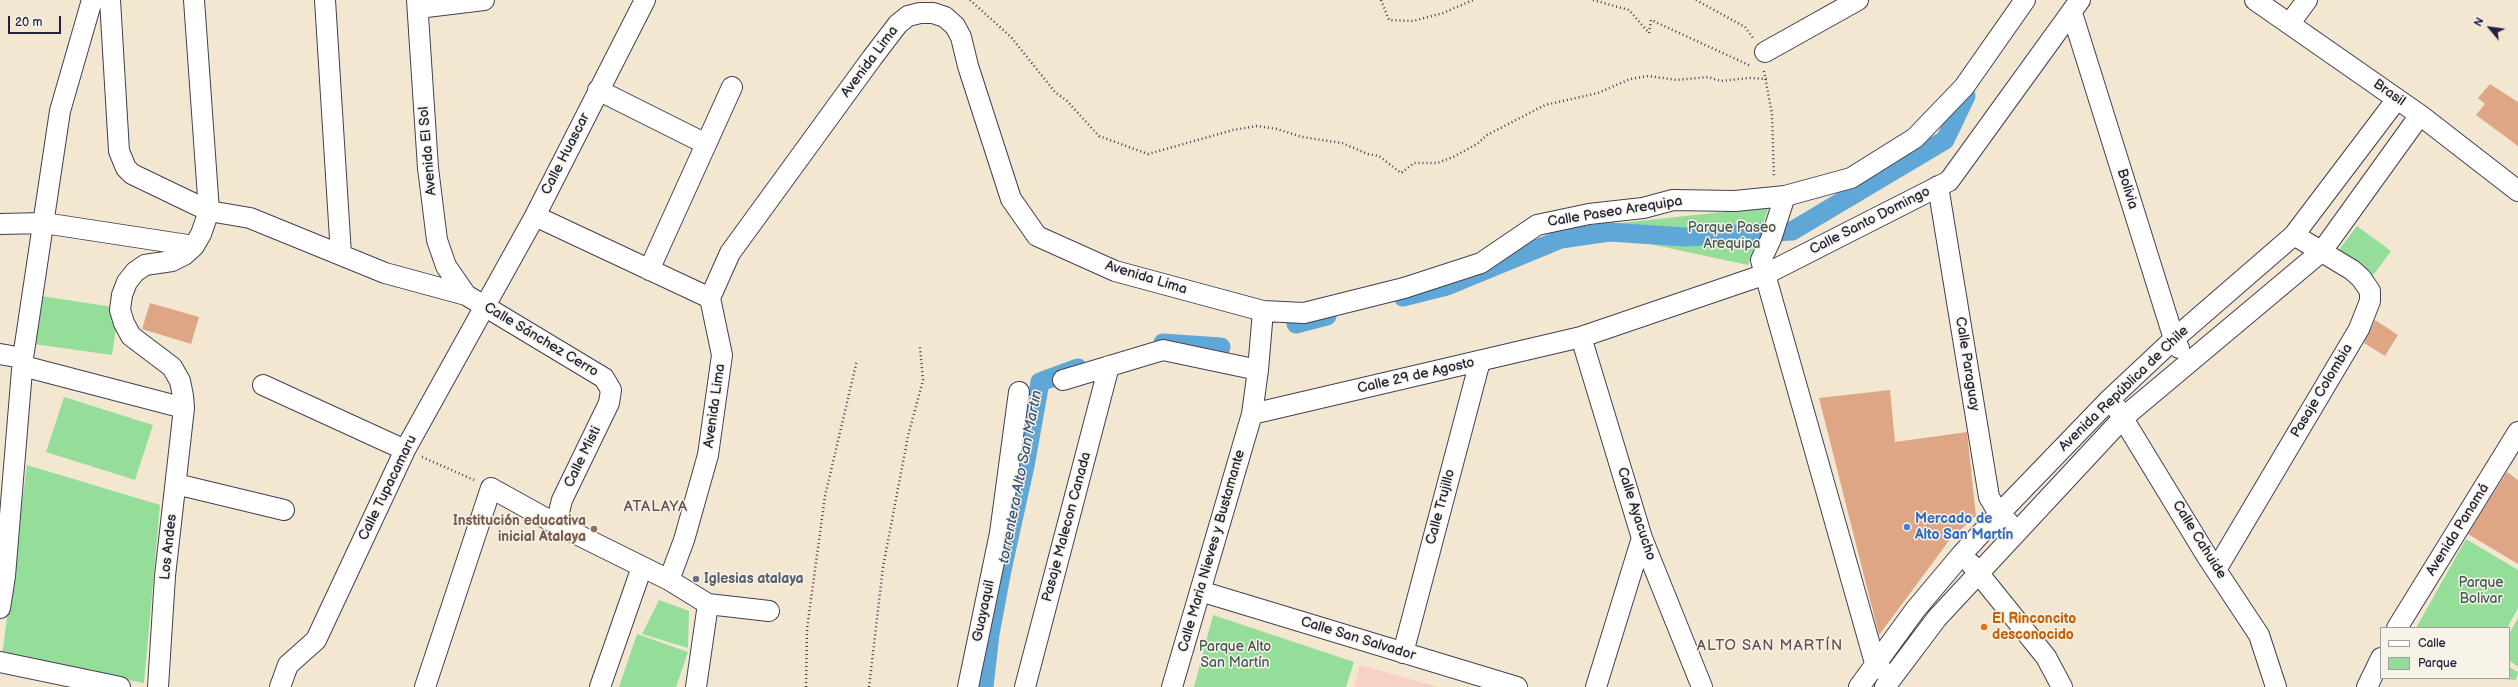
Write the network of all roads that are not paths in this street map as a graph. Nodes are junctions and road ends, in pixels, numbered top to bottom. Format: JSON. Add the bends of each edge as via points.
{"nodes":[{"id":1,"x":92,"y":0,"type":"edge"},
{"id":2,"x":110,"y":0,"type":"edge"},
{"id":3,"x":194,"y":0,"type":"edge"},
{"id":4,"x":325,"y":0,"type":"edge"},
{"id":5,"x":484,"y":0,"type":"edge"},
{"id":6,"x":645,"y":0,"type":"edge"},
{"id":7,"x":1858,"y":0,"type":"edge"},
{"id":8,"x":2025,"y":0,"type":"edge"},
{"id":9,"x":2255,"y":0,"type":"edge"},
{"id":10,"x":2307,"y":0,"type":"edge"},
{"id":11,"x":417,"y":4,"type":"edge"},
{"id":12,"x":2076,"y":6,"type":"edge"},
{"id":13,"x":2290,"y":23,"type":"junction"},
{"id":14,"x":1760,"y":63,"type":"road end"},
{"id":15,"x":732,"y":88,"type":"dead end"},
{"id":16,"x":598,"y":90,"type":"junction"},
{"id":17,"x":2397,"y":99,"type":"junction"},
{"id":18,"x":2420,"y":115,"type":"junction"},
{"id":19,"x":706,"y":144,"type":"junction"},
{"id":20,"x":1938,"y":186,"type":"junction"},
{"id":21,"x":2518,"y":192,"type":"edge"},
{"id":22,"x":1778,"y":196,"type":"junction"},
{"id":23,"x":209,"y":211,"type":"junction"},
{"id":24,"x":535,"y":216,"type":"junction"},
{"id":25,"x":44,"y":223,"type":"junction"},
{"id":26,"x":0,"y":224,"type":"edge"},
{"id":27,"x":2294,"y":235,"type":"junction"},
{"id":28,"x":194,"y":246,"type":"junction"},
{"id":29,"x":2322,"y":251,"type":"junction"},
{"id":30,"x":341,"y":255,"type":"junction"},
{"id":31,"x":649,"y":270,"type":"junction"},
{"id":32,"x":1766,"y":274,"type":"junction"},
{"id":33,"x":466,"y":295,"type":"junction"},
{"id":34,"x":710,"y":298,"type":"junction"},
{"id":35,"x":484,"y":305,"type":"junction"},
{"id":36,"x":1263,"y":311,"type":"junction"},
{"id":37,"x":1581,"y":338,"type":"junction"},
{"id":38,"x":2174,"y":339,"type":"junction"},
{"id":39,"x":0,"y":354,"type":"edge"},
{"id":40,"x":1480,"y":361,"type":"junction"},
{"id":41,"x":23,"y":362,"type":"junction"},
{"id":42,"x":2187,"y":362,"type":"junction"},
{"id":43,"x":1109,"y":366,"type":"junction"},
{"id":44,"x":1258,"y":370,"type":"junction"},
{"id":45,"x":1063,"y":380,"type":"dead end"},
{"id":46,"x":263,"y":386,"type":"dead end"},
{"id":47,"x":611,"y":390,"type":"joint"},
{"id":48,"x":1019,"y":392,"type":"dead end"},
{"id":49,"x":2110,"y":399,"type":"junction"},
{"id":50,"x":184,"y":408,"type":"junction"},
{"id":51,"x":1252,"y":414,"type":"junction"},
{"id":52,"x":2124,"y":417,"type":"junction"},
{"id":53,"x":2518,"y":432,"type":"edge"},
{"id":54,"x":405,"y":450,"type":"junction"},
{"id":55,"x":2512,"y":455,"type":"edge"},
{"id":56,"x":176,"y":484,"type":"junction"},
{"id":57,"x":284,"y":510,"type":"dead end"},
{"id":58,"x":1999,"y":514,"type":"junction"},
{"id":59,"x":556,"y":524,"type":"junction"},
{"id":60,"x":2018,"y":532,"type":"junction"},
{"id":61,"x":1642,"y":538,"type":"junction"},
{"id":62,"x":1962,"y":554,"type":"junction"},
{"id":63,"x":642,"y":567,"type":"junction"},
{"id":64,"x":2216,"y":570,"type":"junction"},
{"id":65,"x":1979,"y":574,"type":"junction"},
{"id":66,"x":669,"y":580,"type":"junction"},
{"id":67,"x":1200,"y":591,"type":"junction"},
{"id":68,"x":708,"y":604,"type":"junction"},
{"id":69,"x":0,"y":608,"type":"edge"},
{"id":70,"x":769,"y":610,"type":"dead end"},
{"id":71,"x":2398,"y":627,"type":"edge"},
{"id":72,"x":1402,"y":653,"type":"junction"},
{"id":73,"x":2380,"y":660,"type":"edge"},
{"id":74,"x":0,"y":662,"type":"edge"},
{"id":75,"x":1875,"y":663,"type":"junction"},
{"id":76,"x":1888,"y":682,"type":"edge"},
{"id":77,"x":120,"y":687,"type":"edge"},
{"id":78,"x":158,"y":687,"type":"edge"},
{"id":79,"x":280,"y":687,"type":"edge"},
{"id":80,"x":424,"y":687,"type":"edge"},
{"id":81,"x":600,"y":687,"type":"edge"},
{"id":82,"x":696,"y":687,"type":"edge"},
{"id":83,"x":968,"y":687,"type":"edge"},
{"id":84,"x":1026,"y":687,"type":"edge"},
{"id":85,"x":1172,"y":687,"type":"edge"},
{"id":86,"x":1517,"y":687,"type":"edge"},
{"id":87,"x":1596,"y":687,"type":"edge"},
{"id":88,"x":1702,"y":687,"type":"edge"},
{"id":89,"x":1859,"y":687,"type":"edge"},
{"id":90,"x":2062,"y":687,"type":"edge"},
{"id":91,"x":2276,"y":687,"type":"edge"},
{"id":92,"x":2367,"y":687,"type":"edge"}],
"edges":[{"from":1,"to":25,"type":"street","via":[[60,111]]},
{"from":2,"to":23,"type":"street","via":[[121,160],[132,174]]},
{"from":3,"to":23,"type":"street"},
{"from":4,"to":30,"type":"street"},
{"from":5,"to":11,"type":"street"},
{"from":6,"to":16,"type":"street","name":"Calle Huascar"},
{"from":7,"to":14,"type":"street"},
{"from":8,"to":22,"type":"street","name":"Calle Paseo Arequipa","via":[[1964,87],[1915,138],[1851,178]]},
{"from":9,"to":13,"type":"street","name":"Brasil"},
{"from":10,"to":13,"type":"street"},
{"from":11,"to":33,"type":"street","name":"Avenida El Sol","via":[[428,168],[437,240],[446,266]]},
{"from":12,"to":20,"type":"street","name":"Calle Santo Domingo","via":[[1949,181]]},
{"from":12,"to":38,"type":"street","name":"Bolivia"},
{"from":13,"to":17,"type":"street","name":"Brasil"},
{"from":15,"to":19,"type":"street"},
{"from":16,"to":19,"type":"street"},
{"from":16,"to":24,"type":"street","name":"Calle Huascar"},
{"from":17,"to":18,"type":"street","name":"Brasil"},
{"from":17,"to":27,"type":"street","name":"Avenida República de Chile"},
{"from":18,"to":21,"type":"street","name":"Brasil"},
{"from":18,"to":29,"type":"street","name":"Avenida República de Chile"},
{"from":19,"to":31,"type":"street"},
{"from":20,"to":32,"type":"street","name":"Calle Santo Domingo"},
{"from":20,"to":58,"type":"street","name":"Calle Paraguay","via":[[1989,497]]},
{"from":22,"to":32,"type":"street","via":[[1771,239],[1761,260]]},
{"from":22,"to":36,"type":"street","name":"Calle Paseo Arequipa","via":[[1735,201],[1673,200],[1643,208],[1589,214],[1537,225],[1481,263],[1404,288],[1304,313]]},
{"from":23,"to":28,"type":"street"},
{"from":23,"to":30,"type":"street","via":[[250,218]]},
{"from":24,"to":31,"type":"street"},
{"from":24,"to":35,"type":"street","name":"Calle Huascar"},
{"from":25,"to":26,"type":"street"},
{"from":25,"to":28,"type":"street"},
{"from":25,"to":41,"type":"street"},
{"from":27,"to":29,"type":"street","name":"Pasaje Colombia"},
{"from":27,"to":38,"type":"street","name":"Avenida República de Chile"},
{"from":28,"to":50,"type":"street","name":"Los Andes","via":[[184,255],[145,265],[135,272],[124,289],[120,310],[131,336],[172,367],[180,381]]},
{"from":29,"to":42,"type":"street","name":"Avenida República de Chile","via":[[2255,309]]},
{"from":29,"to":64,"type":"street","name":"Pasaje Colombia","via":[[2361,278],[2370,291],[2366,315]]},
{"from":30,"to":33,"type":"street","via":[[385,273]]},
{"from":31,"to":34,"type":"street"},
{"from":32,"to":37,"type":"street","name":"Calle Santo Domingo"},
{"from":32,"to":75,"type":"street"},
{"from":33,"to":35,"type":"street","name":"Calle Sánchez Cerro"},
{"from":34,"to":36,"type":"street","name":"Avenida Lima","via":[[730,252],[898,24],[914,14],[933,13],[945,17],[955,26],[961,37],[1011,199],[1036,236],[1115,271]]},
{"from":34,"to":66,"type":"street","name":"Avenida Lima","via":[[722,355],[710,447],[684,540]]},
{"from":35,"to":47,"type":"street","name":"Calle Sánchez Cerro","via":[[598,375]]},
{"from":35,"to":54,"type":"street","name":"Calle Tupacamaru"},
{"from":36,"to":44,"type":"street","name":"Calle Maria Nieves y Bustamante"},
{"from":37,"to":40,"type":"street","name":"Calle 29 de Agosto"},
{"from":37,"to":61,"type":"street","name":"Calle Ayacucho"},
{"from":38,"to":42,"type":"street","name":"Bolivia"},
{"from":38,"to":49,"type":"street","name":"Avenida República de Chile"},
{"from":39,"to":41,"type":"street"},
{"from":40,"to":51,"type":"street","name":"Calle 29 de Agosto"},
{"from":40,"to":72,"type":"street","name":"Calle Trujillo"},
{"from":41,"to":50,"type":"street"},
{"from":41,"to":69,"type":"street"},
{"from":42,"to":52,"type":"street","name":"Avenida República de Chile"},
{"from":43,"to":44,"type":"street","via":[[1163,350]]},
{"from":43,"to":45,"type":"street"},
{"from":43,"to":84,"type":"street","name":"Pasaje Malecon Canada"},
{"from":44,"to":51,"type":"street","name":"Calle Maria Nieves y Bustamante"},
{"from":46,"to":54,"type":"street"},
{"from":47,"to":59,"type":"street","name":"Calle Misti","via":[[609,403],[562,500]]},
{"from":48,"to":83,"type":"street","name":"Guayaquil","via":[[1000,533]]},
{"from":49,"to":52,"type":"street","name":"Calle Cahuide"},
{"from":49,"to":58,"type":"street","name":"Avenida República de Chile"},
{"from":50,"to":56,"type":"street","name":"Los Andes"},
{"from":51,"to":67,"type":"street","name":"Calle Maria Nieves y Bustamante"},
{"from":52,"to":60,"type":"street","name":"Avenida República de Chile"},
{"from":52,"to":64,"type":"street","name":"Calle Cahuide"},
{"from":53,"to":55,"type":"street","name":"Avenida Panamá"},
{"from":54,"to":79,"type":"street","name":"Calle Tupacamaru","via":[[316,640],[288,665]]},
{"from":55,"to":71,"type":"street","name":"Avenida Panamá"},
{"from":56,"to":57,"type":"street"},
{"from":56,"to":78,"type":"street","name":"Los Andes","via":[[165,576]]},
{"from":58,"to":60,"type":"street","name":"Calle Paraguay"},
{"from":58,"to":62,"type":"street","name":"Avenida República de Chile"},
{"from":59,"to":63,"type":"street"},
{"from":59,"to":80,"type":"street","via":[[491,488]]},
{"from":60,"to":65,"type":"street","name":"Avenida República de Chile"},
{"from":61,"to":87,"type":"street"},
{"from":61,"to":88,"type":"street","name":"Calle Ayacucho"},
{"from":62,"to":65,"type":"street"},
{"from":62,"to":75,"type":"street","name":"Avenida República de Chile"},
{"from":63,"to":66,"type":"street"},
{"from":63,"to":81,"type":"street"},
{"from":64,"to":91,"type":"street","name":"Calle Cahuide","via":[[2259,635]]},
{"from":65,"to":76,"type":"street","name":"Avenida República de Chile","via":[[1937,618]]},
{"from":65,"to":90,"type":"street","via":[[2046,658]]},
{"from":66,"to":68,"type":"street"},
{"from":67,"to":72,"type":"street","name":"Calle San Salvador"},
{"from":67,"to":85,"type":"street","name":"Calle Maria Nieves y Bustamante"},
{"from":68,"to":70,"type":"street"},
{"from":68,"to":82,"type":"street"},
{"from":72,"to":86,"type":"street","name":"Calle San Salvador"},
{"from":73,"to":92,"type":"street"},
{"from":74,"to":77,"type":"street"},
{"from":75,"to":76,"type":"street"},
{"from":75,"to":89,"type":"street","name":"Avenida República de Chile"}]}
